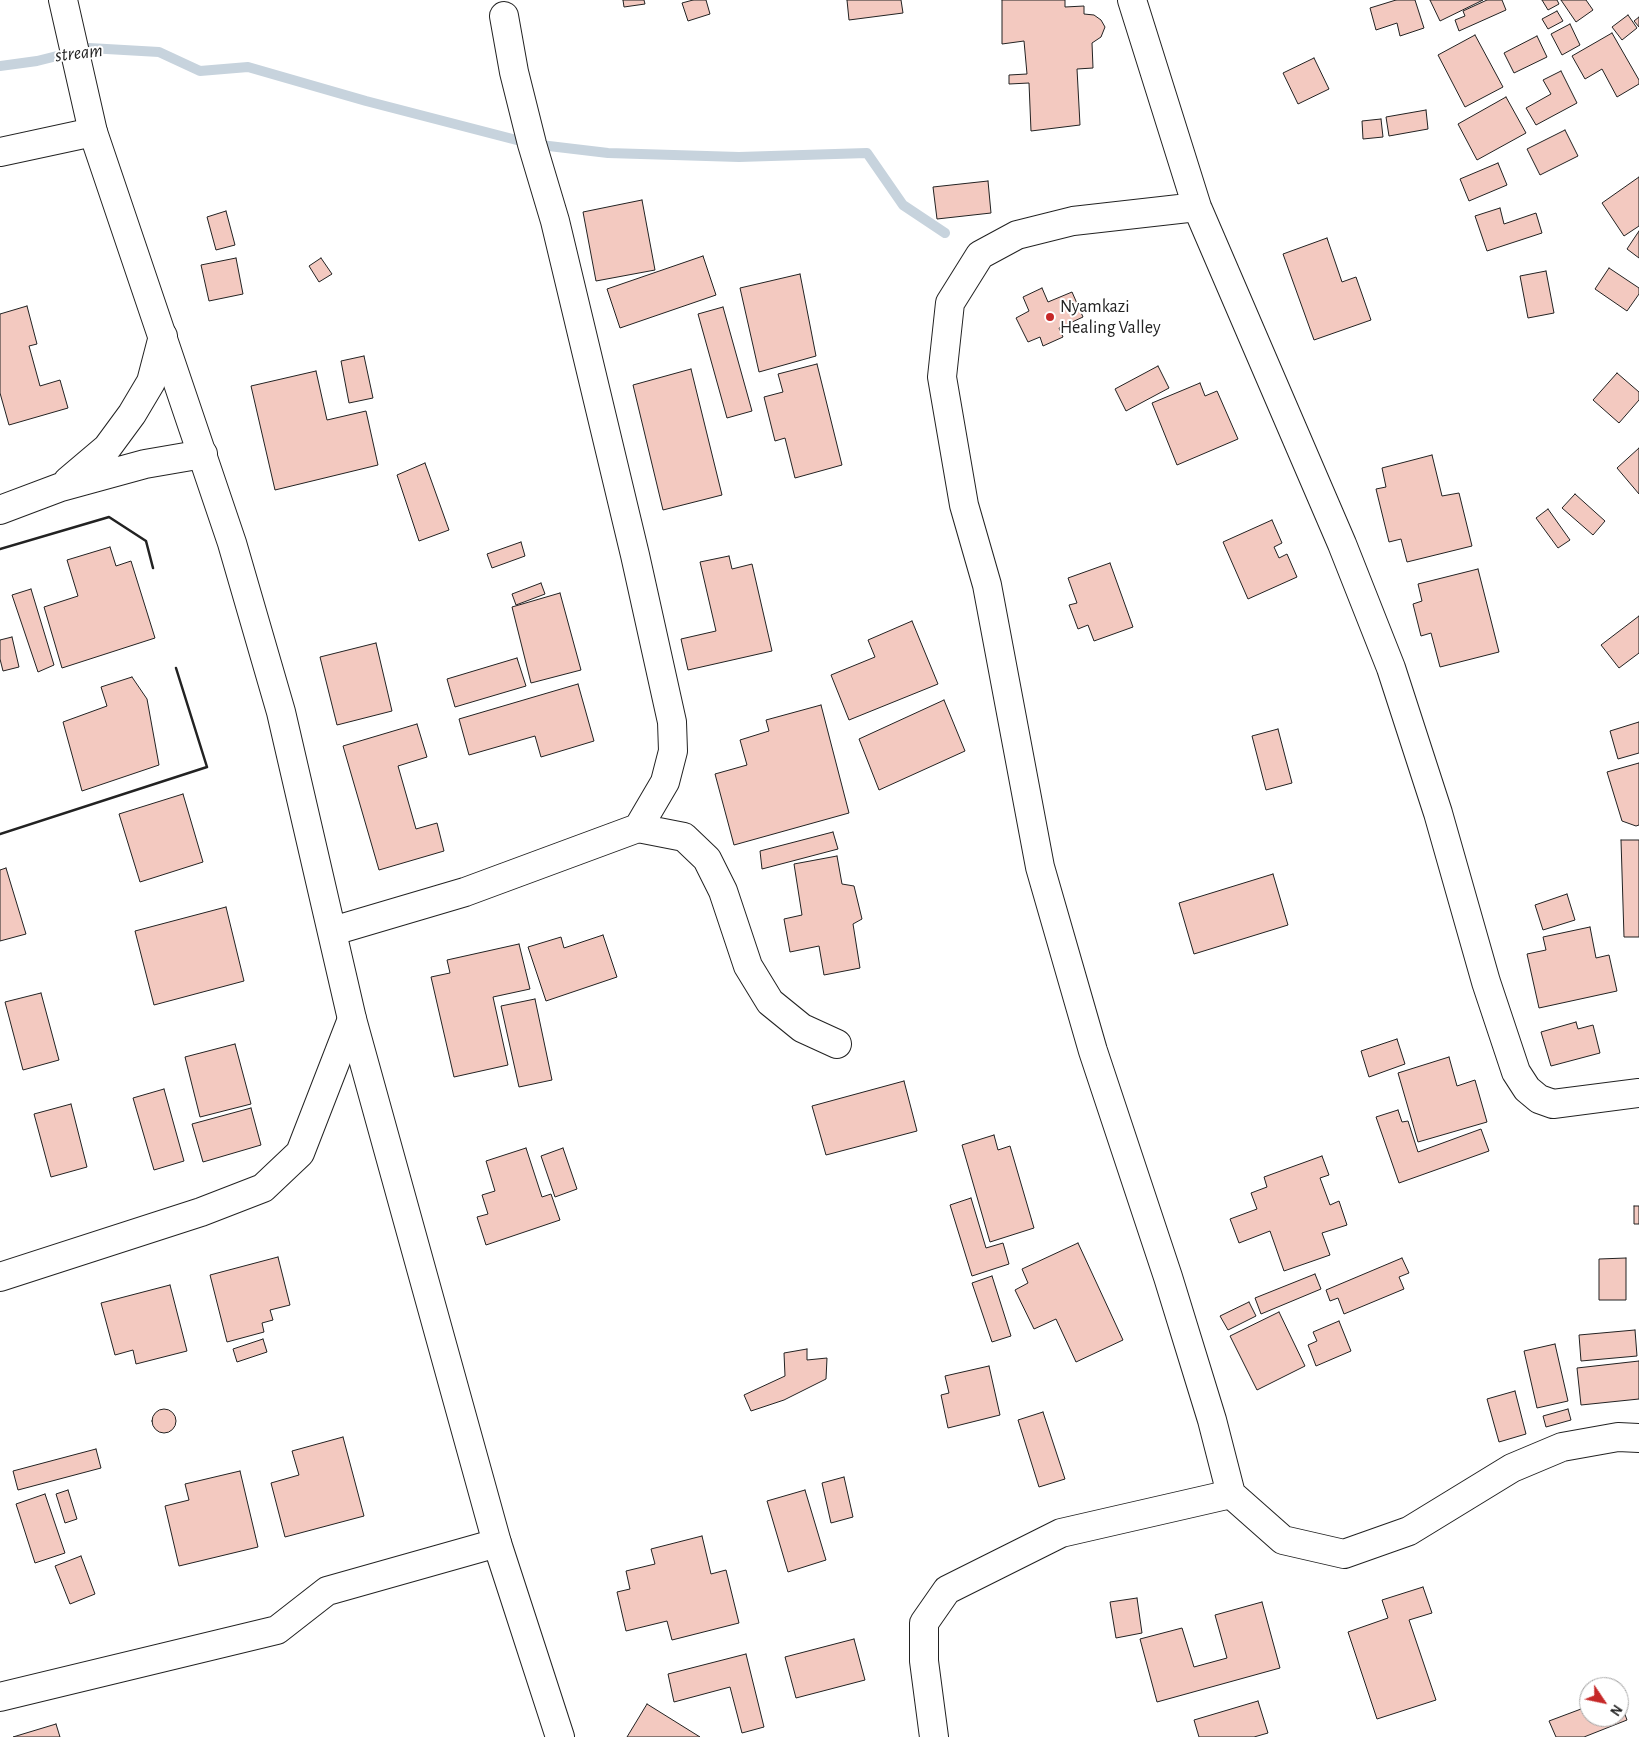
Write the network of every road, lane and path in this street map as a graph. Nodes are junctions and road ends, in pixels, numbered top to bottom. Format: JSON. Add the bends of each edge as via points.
{"nodes":[{"id":1,"x":1132,"y":0,"type":"edge"},
{"id":2,"x":66,"y":11,"type":"edge"},
{"id":3,"x":504,"y":16,"type":"dead end"},
{"id":4,"x":93,"y":132,"type":"junction"},
{"id":5,"x":0,"y":152,"type":"edge"},
{"id":6,"x":1197,"y":207,"type":"junction"},
{"id":7,"x":163,"y":336,"type":"junction"},
{"id":8,"x":203,"y":454,"type":"junction"},
{"id":9,"x":61,"y":487,"type":"junction"},
{"id":10,"x":0,"y":510,"type":"edge"},
{"id":11,"x":638,"y":828,"type":"junction"},
{"id":12,"x":333,"y":931,"type":"junction"},
{"id":13,"x":352,"y":1018,"type":"junction"},
{"id":14,"x":837,"y":1044,"type":"dead end"},
{"id":15,"x":1639,"y":1092,"type":"edge"},
{"id":16,"x":0,"y":1277,"type":"edge"},
{"id":17,"x":1639,"y":1438,"type":"edge"},
{"id":18,"x":1231,"y":1494,"type":"junction"},
{"id":19,"x":497,"y":1543,"type":"junction"},
{"id":20,"x":0,"y":1698,"type":"edge"},
{"id":21,"x":560,"y":1737,"type":"edge"},
{"id":22,"x":934,"y":1737,"type":"edge"}],
"edges":[{"from":1,"to":6,"type":"street"},
{"from":2,"to":4,"type":"street"},
{"from":3,"to":11,"type":"street","via":[[519,90],[555,221],[672,722],[673,751],[665,782]]},
{"from":4,"to":5,"type":"street"},
{"from":4,"to":7,"type":"street"},
{"from":6,"to":15,"type":"street","via":[[1342,544],[1391,668],[1516,1072],[1527,1089],[1539,1099],[1553,1104]]},
{"from":6,"to":18,"type":"street","via":[[1073,221],[1017,235],[980,255],[950,303],[942,377],[964,506],[987,584],[1040,867],[1093,1051],[1212,1420]]},
{"from":7,"to":8,"type":"street"},
{"from":7,"to":9,"type":"street","via":[[151,382],[132,414],[107,448]]},
{"from":8,"to":9,"type":"street","via":[[145,464]]},
{"from":8,"to":12,"type":"street","via":[[281,712]]},
{"from":9,"to":10,"type":"street"},
{"from":11,"to":12,"type":"street","via":[[465,892]]},
{"from":11,"to":14,"type":"street","via":[[684,837],[707,859],[723,891],[748,966],[770,1002],[802,1028]]},
{"from":12,"to":13,"type":"street"},
{"from":13,"to":16,"type":"street","via":[[300,1153],[263,1188],[201,1212]]},
{"from":13,"to":19,"type":"street"},
{"from":17,"to":18,"type":"street","via":[[1618,1437],[1562,1447],[1512,1468],[1409,1531],[1344,1554],[1283,1540]]},
{"from":18,"to":22,"type":"street","via":[[1061,1534],[948,1590],[924,1624],[924,1661]]},
{"from":19,"to":20,"type":"street","via":[[327,1591],[277,1630]]},
{"from":19,"to":21,"type":"street"}]}
